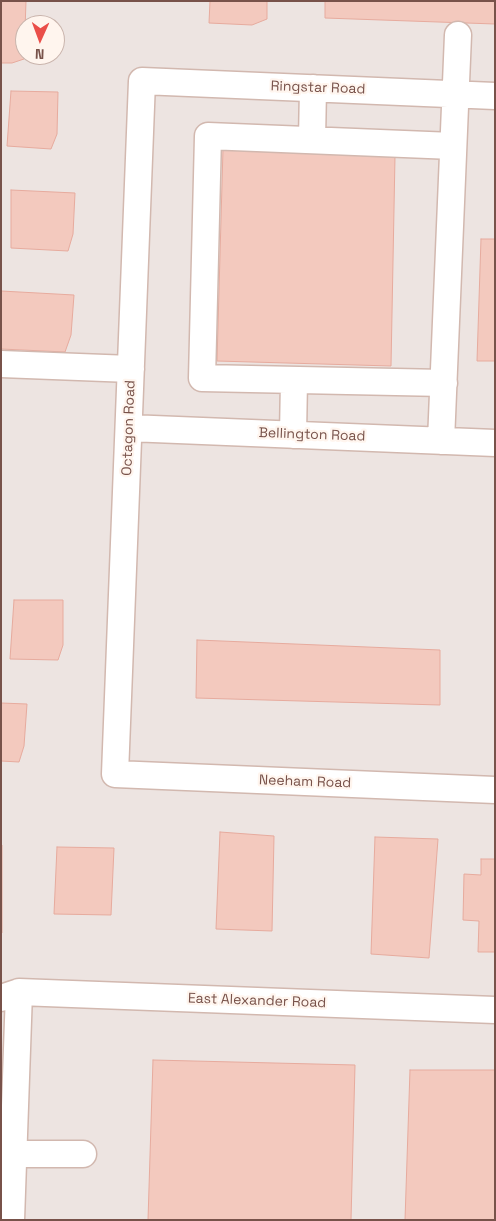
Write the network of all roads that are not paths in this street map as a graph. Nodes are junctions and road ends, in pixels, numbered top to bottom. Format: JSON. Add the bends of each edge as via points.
{"nodes":[{"id":1,"x":458,"y":35,"type":"dead end"},
{"id":2,"x":142,"y":81,"type":"joint"},
{"id":3,"x":313,"y":88,"type":"junction"},
{"id":4,"x":455,"y":94,"type":"junction"},
{"id":5,"x":495,"y":96,"type":"edge"},
{"id":6,"x":312,"y":140,"type":"junction"},
{"id":7,"x":453,"y":146,"type":"junction"},
{"id":8,"x":1,"y":364,"type":"edge"},
{"id":9,"x":131,"y":369,"type":"junction"},
{"id":10,"x":294,"y":380,"type":"junction"},
{"id":11,"x":444,"y":383,"type":"junction"},
{"id":12,"x":129,"y":428,"type":"junction"},
{"id":13,"x":293,"y":434,"type":"junction"},
{"id":14,"x":441,"y":441,"type":"junction"},
{"id":15,"x":495,"y":443,"type":"edge"},
{"id":16,"x":115,"y":774,"type":"joint"},
{"id":17,"x":495,"y":790,"type":"edge"},
{"id":18,"x":7,"y":991,"type":"edge"},
{"id":19,"x":495,"y":1010,"type":"edge"},
{"id":20,"x":7,"y":1154,"type":"edge"},
{"id":21,"x":83,"y":1154,"type":"dead end"},
{"id":22,"x":11,"y":1220,"type":"edge"}],
"edges":[{"from":1,"to":4,"type":"street"},
{"from":2,"to":3,"type":"street","name":"Ringstar Road"},
{"from":2,"to":9,"type":"street","name":"Octagon Road"},
{"from":3,"to":4,"type":"street","name":"Ringstar Road"},
{"from":3,"to":6,"type":"street"},
{"from":4,"to":5,"type":"street","name":"Ringstar Road"},
{"from":4,"to":7,"type":"street"},
{"from":6,"to":7,"type":"street"},
{"from":6,"to":10,"type":"street","via":[[208,136],[202,378]]},
{"from":7,"to":11,"type":"street"},
{"from":8,"to":9,"type":"street"},
{"from":9,"to":12,"type":"street","name":"Octagon Road"},
{"from":10,"to":11,"type":"street"},
{"from":10,"to":13,"type":"street"},
{"from":11,"to":14,"type":"street"},
{"from":12,"to":13,"type":"street","name":"Bellington Road"},
{"from":12,"to":16,"type":"street","name":"Octagon Road"},
{"from":13,"to":14,"type":"street","name":"Bellington Road"},
{"from":14,"to":15,"type":"street","name":"Bellington Road"},
{"from":16,"to":17,"type":"street","name":"Neeham Road"},
{"from":18,"to":19,"type":"street","name":"East Alexander Road"},
{"from":18,"to":20,"type":"street"},
{"from":20,"to":21,"type":"street"},
{"from":20,"to":22,"type":"street"}]}
